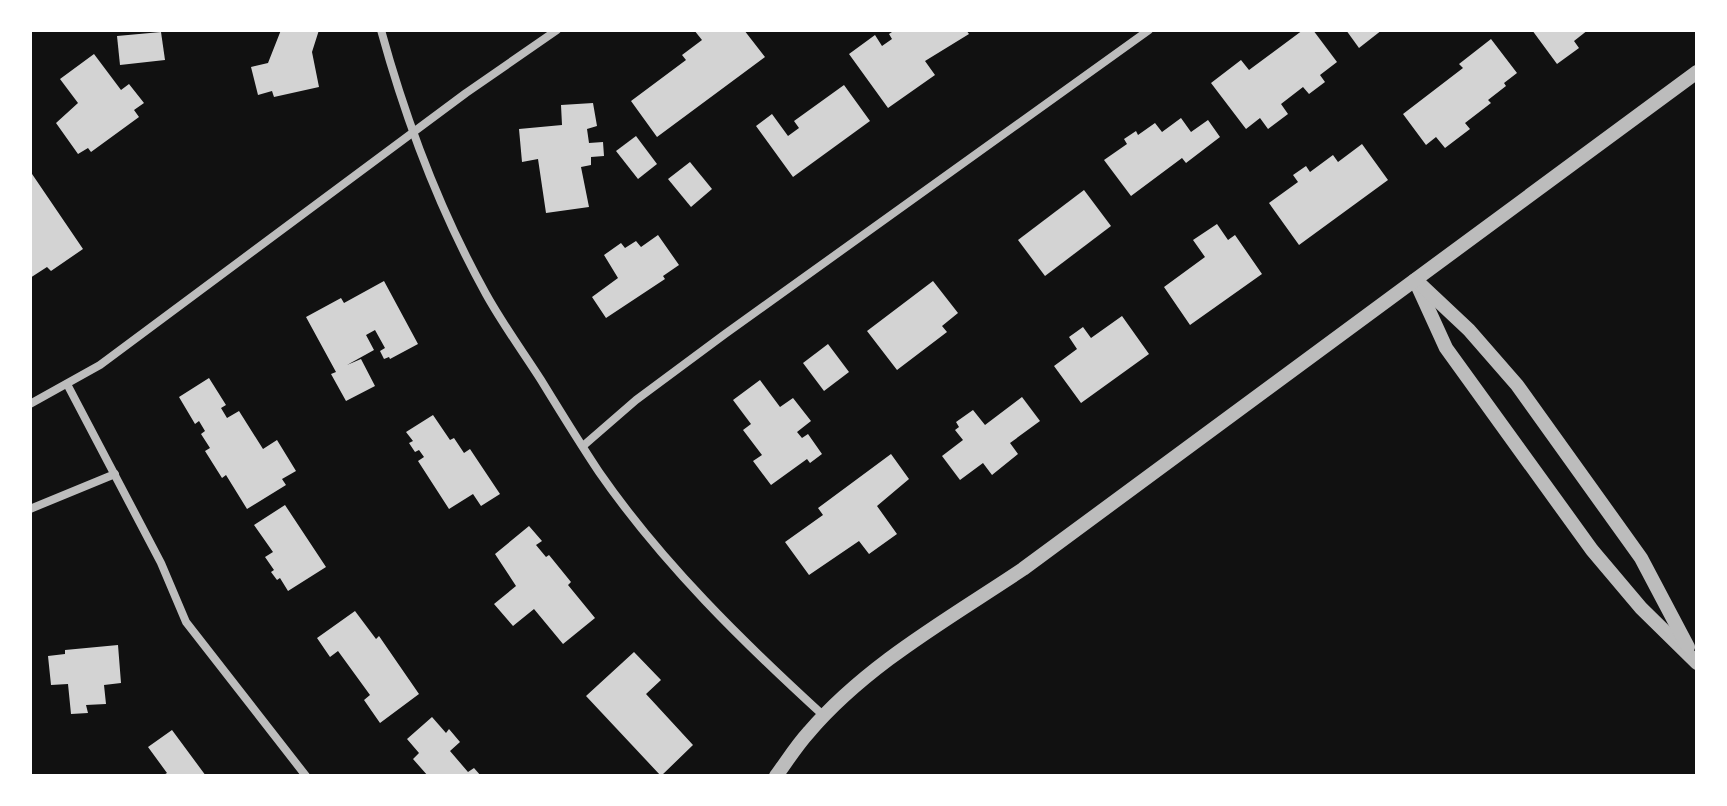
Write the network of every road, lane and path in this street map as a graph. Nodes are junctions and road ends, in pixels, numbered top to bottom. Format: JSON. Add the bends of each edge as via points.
{"nodes":[{"id":1,"x":381,"y":30,"type":"edge"},
{"id":2,"x":557,"y":30,"type":"edge"},
{"id":3,"x":1149,"y":30,"type":"edge"},
{"id":4,"x":1697,"y":72,"type":"edge"},
{"id":5,"x":413,"y":134,"type":"junction"},
{"id":6,"x":1415,"y":280,"type":"junction"},
{"id":7,"x":67,"y":384,"type":"junction"},
{"id":8,"x":30,"y":404,"type":"edge"},
{"id":9,"x":583,"y":446,"type":"junction"},
{"id":10,"x":115,"y":474,"type":"junction"},
{"id":11,"x":30,"y":509,"type":"edge"},
{"id":12,"x":1696,"y":662,"type":"edge"},
{"id":13,"x":824,"y":716,"type":"junction"},
{"id":14,"x":306,"y":776,"type":"edge"},
{"id":15,"x":776,"y":776,"type":"edge"}],
"edges":[{"from":1,"to":5,"type":"street"},
{"from":2,"to":5,"type":"street"},
{"from":3,"to":9,"type":"street","via":[[725,334]]},
{"from":4,"to":6,"type":"street"},
{"from":5,"to":7,"type":"street"},
{"from":5,"to":9,"type":"street","via":[[486,294]]},
{"from":6,"to":12,"type":"street","via":[[1446,348],[1592,550]]},
{"from":6,"to":12,"type":"street","via":[[1517,385],[1641,558]]},
{"from":6,"to":13,"type":"street","via":[[1023,569],[862,680]]},
{"from":7,"to":8,"type":"street"},
{"from":7,"to":10,"type":"street"},
{"from":9,"to":13,"type":"street","via":[[624,506],[691,585]]},
{"from":10,"to":11,"type":"street"},
{"from":10,"to":14,"type":"street","via":[[186,622]]},
{"from":13,"to":15,"type":"street"}]}
